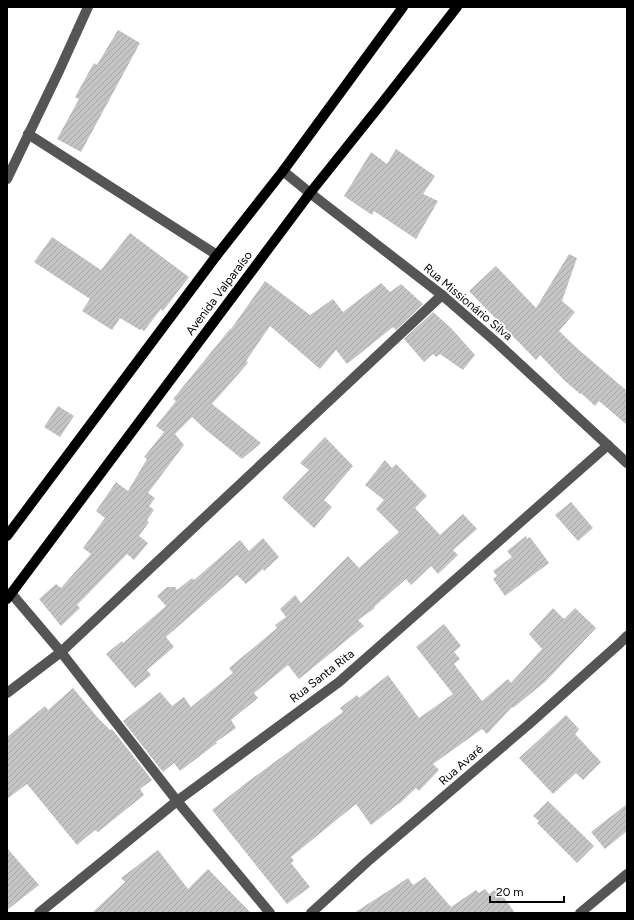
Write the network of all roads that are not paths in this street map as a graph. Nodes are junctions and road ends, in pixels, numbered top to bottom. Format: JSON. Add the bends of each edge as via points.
{"nodes":[{"id":1,"x":88,"y":7,"type":"edge"},
{"id":2,"x":403,"y":7,"type":"edge"},
{"id":3,"x":457,"y":7,"type":"edge"},
{"id":4,"x":28,"y":134,"type":"junction"},
{"id":5,"x":283,"y":171,"type":"junction"},
{"id":6,"x":7,"y":179,"type":"edge"},
{"id":7,"x":310,"y":193,"type":"junction"},
{"id":8,"x":217,"y":255,"type":"junction"},
{"id":9,"x":442,"y":295,"type":"junction"},
{"id":10,"x":608,"y":445,"type":"junction"},
{"id":11,"x":627,"y":463,"type":"edge"},
{"id":12,"x":7,"y":536,"type":"edge"},
{"id":13,"x":9,"y":596,"type":"edge"},
{"id":14,"x":627,"y":636,"type":"edge"},
{"id":15,"x":61,"y":652,"type":"junction"},
{"id":16,"x":7,"y":693,"type":"edge"},
{"id":17,"x":177,"y":801,"type":"junction"},
{"id":18,"x":627,"y":874,"type":"edge"},
{"id":19,"x":39,"y":913,"type":"edge"},
{"id":20,"x":270,"y":913,"type":"edge"},
{"id":21,"x":311,"y":913,"type":"edge"},
{"id":22,"x":580,"y":913,"type":"edge"}],
"edges":[{"from":1,"to":4,"type":"street"},
{"from":2,"to":5,"type":"main road","name":"Avenida Valparaíso"},
{"from":3,"to":7,"type":"main road","name":"Avenida Valparaíso"},
{"from":4,"to":6,"type":"street"},
{"from":4,"to":8,"type":"street"},
{"from":5,"to":7,"type":"street","name":"Rua Missionário Silva"},
{"from":5,"to":8,"type":"main road","name":"Avenida Valparaíso"},
{"from":7,"to":9,"type":"street","name":"Rua Missionário Silva"},
{"from":7,"to":13,"type":"main road","name":"Avenida Valparaíso"},
{"from":8,"to":12,"type":"main road","name":"Avenida Valparaíso"},
{"from":9,"to":10,"type":"street","name":"Rua Missionário Silva"},
{"from":9,"to":15,"type":"street"},
{"from":10,"to":11,"type":"street","name":"Rua Missionário Silva"},
{"from":10,"to":17,"type":"street","name":"Rua Santa Rita","via":[[339,682]]},
{"from":13,"to":15,"type":"street"},
{"from":14,"to":21,"type":"street","name":"Rua Avaré"},
{"from":15,"to":16,"type":"street"},
{"from":15,"to":17,"type":"street"},
{"from":17,"to":19,"type":"street","name":"Rua Santa Rita"},
{"from":17,"to":20,"type":"street"},
{"from":18,"to":22,"type":"street"}]}
